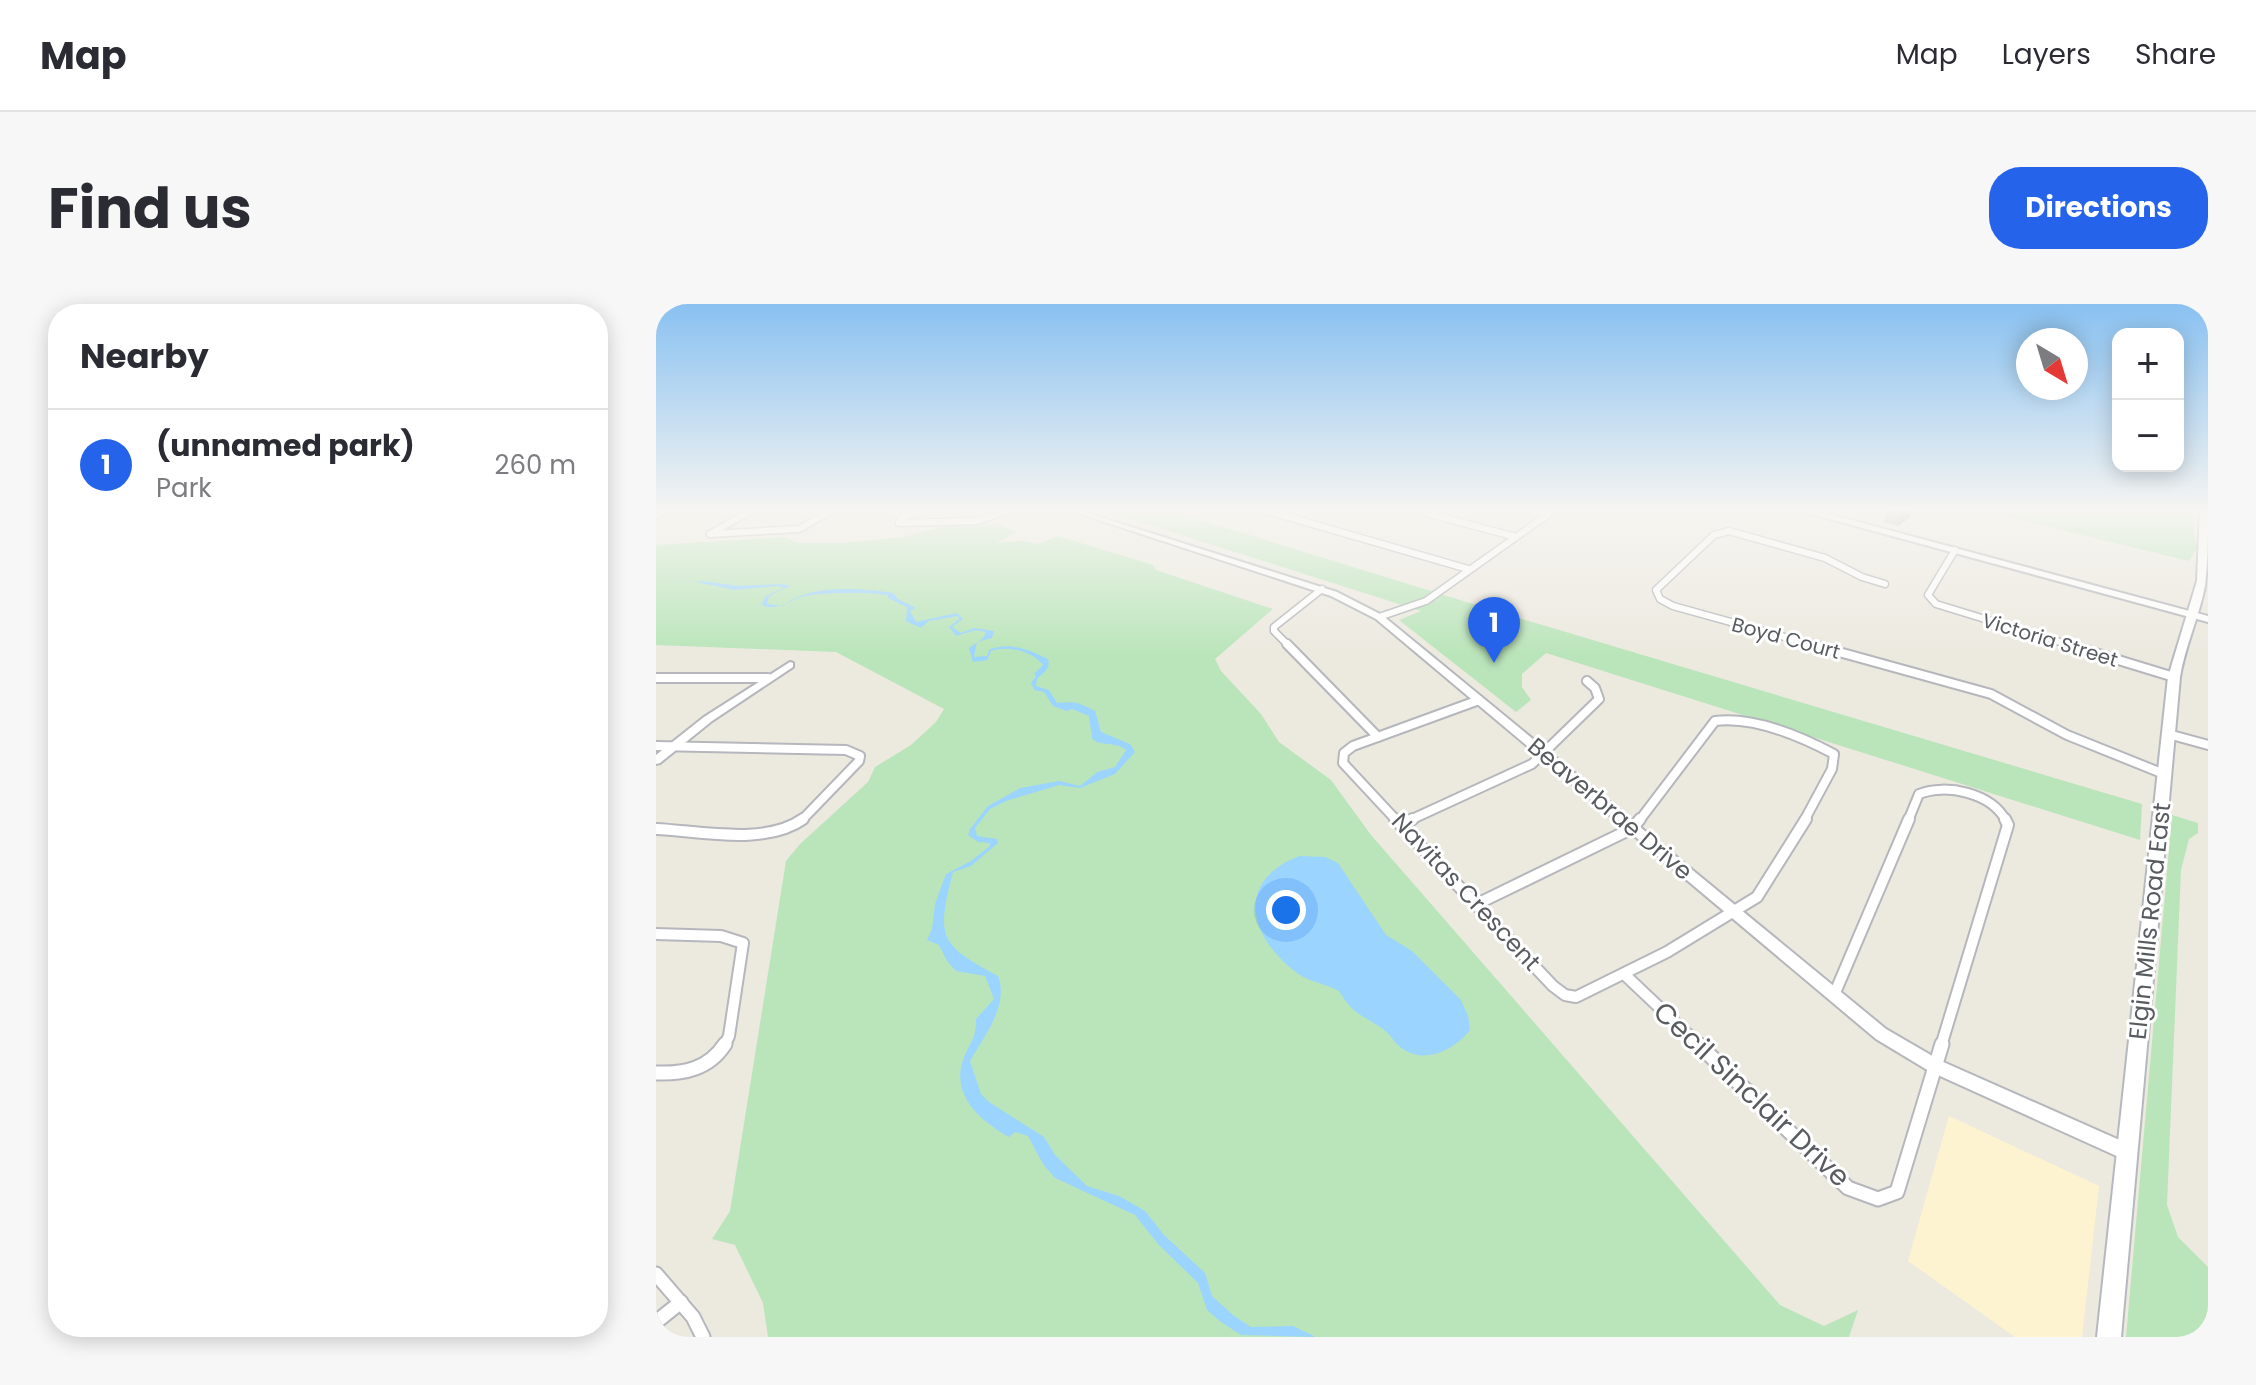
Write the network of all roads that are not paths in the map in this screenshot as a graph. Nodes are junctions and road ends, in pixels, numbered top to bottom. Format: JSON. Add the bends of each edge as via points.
{"nodes":[{"id":1,"x":1225,"y":558,"type":"edge"},
{"id":2,"x":1431,"y":558,"type":"edge"},
{"id":3,"x":1484,"y":558,"type":"edge"},
{"id":4,"x":1690,"y":558,"type":"edge"},
{"id":5,"x":1825,"y":558,"type":"edge"},
{"id":6,"x":1951,"y":558,"type":"edge"},
{"id":7,"x":1985,"y":558,"type":"edge"},
{"id":8,"x":2204,"y":558,"type":"edge"},
{"id":9,"x":1468,"y":569,"type":"junction"},
{"id":10,"x":1885,"y":584,"type":"dead end"},
{"id":11,"x":1322,"y":589,"type":"junction"},
{"id":12,"x":2191,"y":615,"type":"junction"},
{"id":13,"x":1379,"y":617,"type":"junction"},
{"id":14,"x":2208,"y":619,"type":"edge"},
{"id":15,"x":790,"y":665,"type":"dead end"},
{"id":16,"x":2174,"y":677,"type":"junction"},
{"id":17,"x":656,"y":678,"type":"edge"},
{"id":18,"x":768,"y":678,"type":"junction"},
{"id":19,"x":1587,"y":681,"type":"dead end"},
{"id":20,"x":1479,"y":700,"type":"junction"},
{"id":21,"x":2168,"y":734,"type":"junction"},
{"id":22,"x":1378,"y":737,"type":"junction"},
{"id":23,"x":2208,"y":745,"type":"edge"},
{"id":24,"x":656,"y":746,"type":"edge"},
{"id":25,"x":673,"y":747,"type":"junction"},
{"id":26,"x":1545,"y":755,"type":"junction"},
{"id":27,"x":656,"y":761,"type":"edge"},
{"id":28,"x":2164,"y":774,"type":"junction"},
{"id":29,"x":1403,"y":823,"type":"junction"},
{"id":30,"x":1633,"y":828,"type":"junction"},
{"id":31,"x":656,"y":829,"type":"edge"},
{"id":32,"x":1477,"y":904,"type":"junction"},
{"id":33,"x":1735,"y":913,"type":"junction"},
{"id":34,"x":656,"y":934,"type":"edge"},
{"id":35,"x":1624,"y":974,"type":"junction"},
{"id":36,"x":1834,"y":995,"type":"junction"},
{"id":37,"x":1935,"y":1066,"type":"junction"},
{"id":38,"x":656,"y":1073,"type":"edge"},
{"id":39,"x":2127,"y":1152,"type":"junction"},
{"id":40,"x":656,"y":1274,"type":"edge"},
{"id":41,"x":681,"y":1302,"type":"junction"},
{"id":42,"x":656,"y":1322,"type":"edge"},
{"id":43,"x":703,"y":1337,"type":"edge"},
{"id":44,"x":2109,"y":1337,"type":"edge"}],
"edges":[{"from":1,"to":11,"type":"street","name":"Beaverbrae Drive"},
{"from":2,"to":9,"type":"street"},
{"from":3,"to":9,"type":"street"},
{"from":4,"to":28,"type":"street","name":"Boyd Court","via":[[1656,590],[1660,599],[1991,694],[2067,735]]},
{"from":5,"to":10,"type":"street","name":"Boyd Court"},
{"from":6,"to":16,"type":"street","name":"Victoria Street","via":[[1929,599]]},
{"from":7,"to":12,"type":"street"},
{"from":8,"to":12,"type":"main road","name":"Elgin Mills Road East"},
{"from":9,"to":13,"type":"street","via":[[1426,601]]},
{"from":11,"to":13,"type":"street","name":"Beaverbrae Drive"},
{"from":11,"to":22,"type":"street","via":[[1280,620],[1274,631]]},
{"from":12,"to":14,"type":"street"},
{"from":12,"to":16,"type":"main road","name":"Elgin Mills Road East"},
{"from":13,"to":20,"type":"street","name":"Beaverbrae Drive"},
{"from":15,"to":18,"type":"street"},
{"from":16,"to":21,"type":"main road","name":"Elgin Mills Road East"},
{"from":17,"to":18,"type":"street"},
{"from":18,"to":25,"type":"street"},
{"from":19,"to":26,"type":"street","via":[[1599,699]]},
{"from":20,"to":22,"type":"street","name":"Navitas Crescent"},
{"from":20,"to":26,"type":"street","name":"Beaverbrae Drive"},
{"from":21,"to":23,"type":"street"},
{"from":21,"to":28,"type":"main road","name":"Elgin Mills Road East"},
{"from":22,"to":29,"type":"street","name":"Navitas Crescent","via":[[1347,749],[1343,763]]},
{"from":24,"to":25,"type":"street"},
{"from":25,"to":27,"type":"street"},
{"from":25,"to":31,"type":"street","via":[[846,750],[860,756],[791,827],[766,832]]},
{"from":26,"to":29,"type":"street","via":[[1515,774]]},
{"from":26,"to":30,"type":"street","name":"Beaverbrae Drive"},
{"from":28,"to":39,"type":"main road","name":"Elgin Mills Road East"},
{"from":29,"to":32,"type":"street","name":"Navitas Crescent"},
{"from":30,"to":32,"type":"street"},
{"from":30,"to":33,"type":"street","name":"Beaverbrae Drive"},
{"from":30,"to":33,"type":"street","name":"Navitas Crescent","via":[[1710,725],[1722,718],[1834,754],[1835,765],[1762,892]]},
{"from":32,"to":35,"type":"street","name":"Navitas Crescent","via":[[1563,994],[1579,997]]},
{"from":33,"to":35,"type":"street","name":"Navitas Crescent"},
{"from":33,"to":36,"type":"street","name":"Beaverbrae Drive"},
{"from":34,"to":38,"type":"street","via":[[721,936],[743,943],[724,1049],[691,1072]]},
{"from":35,"to":37,"type":"street","name":"Cecil Sinclair Drive","via":[[1861,1196],[1888,1199],[1897,1192]]},
{"from":36,"to":37,"type":"street","name":"Beaverbrae Drive","via":[[1881,1034]]},
{"from":36,"to":37,"type":"street","via":[[1919,794],[1930,788],[1949,789],[1998,808],[2008,825]]},
{"from":37,"to":39,"type":"street","name":"Beaverbrae Drive"},
{"from":39,"to":44,"type":"main road","name":"Elgin Mills Road East"},
{"from":40,"to":41,"type":"street"},
{"from":41,"to":42,"type":"street"},
{"from":41,"to":43,"type":"street"}]}
